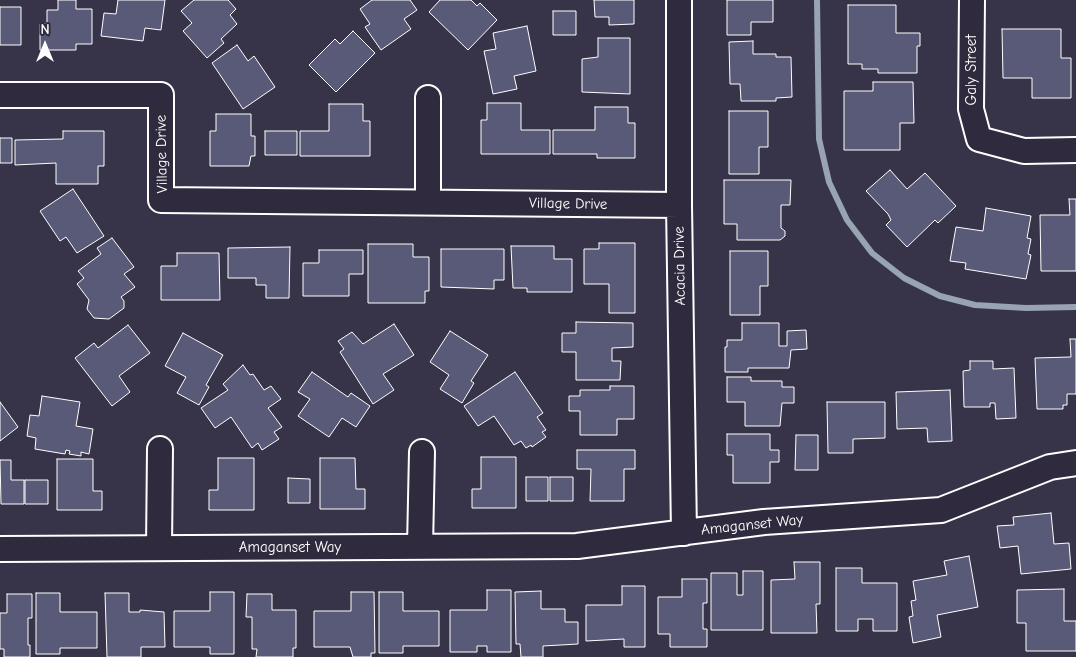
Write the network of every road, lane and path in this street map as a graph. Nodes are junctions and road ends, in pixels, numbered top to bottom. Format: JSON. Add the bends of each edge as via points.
{"nodes":[{"id":1,"x":680,"y":0,"type":"edge"},
{"id":2,"x":972,"y":0,"type":"edge"},
{"id":3,"x":0,"y":95,"type":"edge"},
{"id":4,"x":428,"y":98,"type":"dead end"},
{"id":5,"x":1076,"y":150,"type":"edge"},
{"id":6,"x":428,"y":202,"type":"junction"},
{"id":7,"x":679,"y":206,"type":"junction"},
{"id":8,"x":160,"y":449,"type":"dead end"},
{"id":9,"x":422,"y":452,"type":"dead end"},
{"id":10,"x":1076,"y":463,"type":"edge"},
{"id":11,"x":684,"y":533,"type":"junction"},
{"id":12,"x":159,"y":548,"type":"junction"},
{"id":13,"x":420,"y":548,"type":"junction"},
{"id":14,"x":0,"y":549,"type":"edge"}],
"edges":[{"from":1,"to":7,"type":"street","name":"Acacia Drive"},
{"from":2,"to":5,"type":"street","name":"Galy Street","via":[[971,109],[979,140],[1024,151]]},
{"from":3,"to":6,"type":"street","name":"Village Drive","via":[[161,94],[161,200]]},
{"from":4,"to":6,"type":"street"},
{"from":6,"to":7,"type":"street","name":"Village Drive"},
{"from":7,"to":11,"type":"street","name":"Acacia Drive"},
{"from":8,"to":12,"type":"street"},
{"from":9,"to":13,"type":"street"},
{"from":10,"to":11,"type":"street","name":"Amaganset Way","via":[[1050,467],[941,510],[764,522]]},
{"from":11,"to":13,"type":"street","name":"Amaganset Way","via":[[577,546]]},
{"from":12,"to":13,"type":"street","name":"Amaganset Way"},
{"from":12,"to":14,"type":"street","name":"Amaganset Way"}]}
